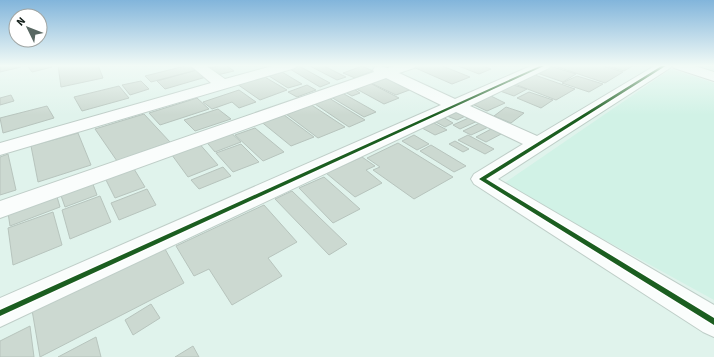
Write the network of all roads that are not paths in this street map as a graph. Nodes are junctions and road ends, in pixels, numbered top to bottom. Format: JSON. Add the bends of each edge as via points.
{"nodes":[{"id":1,"x":219,"y":82,"type":"edge"},
{"id":2,"x":230,"y":82,"type":"edge"},
{"id":3,"x":362,"y":82,"type":"edge"},
{"id":4,"x":405,"y":82,"type":"edge"},
{"id":5,"x":509,"y":82,"type":"edge"},
{"id":6,"x":638,"y":82,"type":"edge"},
{"id":7,"x":222,"y":84,"type":"junction"},
{"id":8,"x":457,"y":106,"type":"junction"},
{"id":9,"x":538,"y":144,"type":"junction"},
{"id":10,"x":0,"y":149,"type":"edge"},
{"id":11,"x":0,"y":210,"type":"edge"},
{"id":12,"x":0,"y":314,"type":"edge"},
{"id":13,"x":714,"y":322,"type":"edge"}],
"edges":[{"from":1,"to":7,"type":"street"},
{"from":2,"to":7,"type":"street"},
{"from":3,"to":11,"type":"street"},
{"from":4,"to":8,"type":"street"},
{"from":5,"to":8,"type":"street"},
{"from":6,"to":9,"type":"street"},
{"from":7,"to":10,"type":"street"},
{"from":8,"to":9,"type":"street"},
{"from":8,"to":12,"type":"street"},
{"from":9,"to":13,"type":"street","via":[[482,179]]}]}
